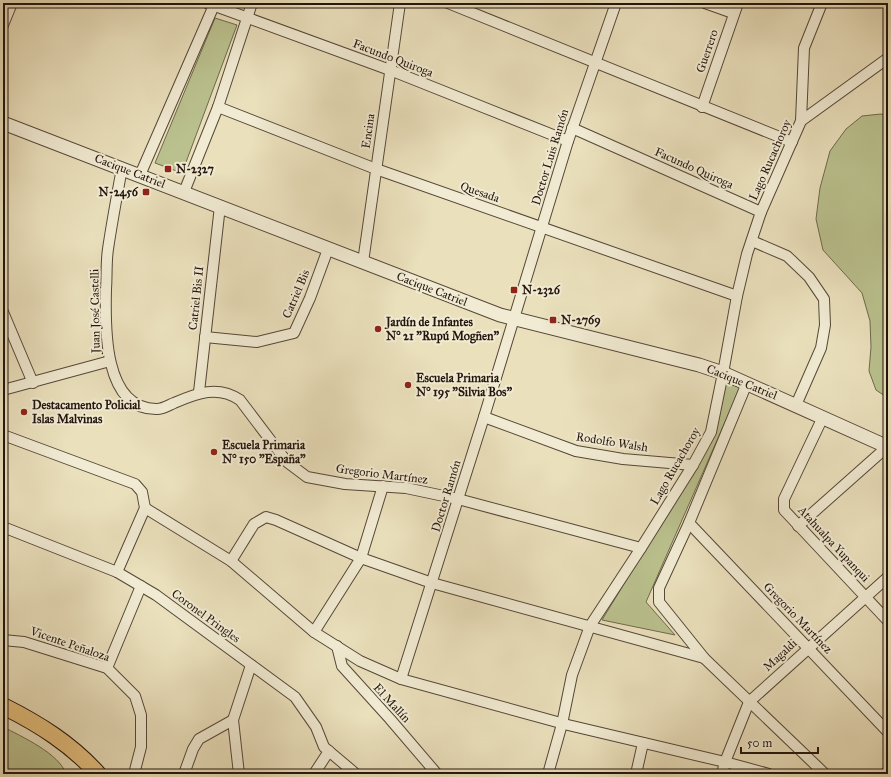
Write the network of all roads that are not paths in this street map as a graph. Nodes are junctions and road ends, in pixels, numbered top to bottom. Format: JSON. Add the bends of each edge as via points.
{"nodes":[{"id":1,"x":12,"y":3,"type":"edge"},
{"id":2,"x":252,"y":3,"type":"edge"},
{"id":3,"x":400,"y":3,"type":"edge"},
{"id":4,"x":448,"y":3,"type":"edge"},
{"id":5,"x":616,"y":3,"type":"edge"},
{"id":6,"x":705,"y":3,"type":"edge"},
{"id":7,"x":738,"y":3,"type":"edge"},
{"id":8,"x":822,"y":3,"type":"edge"},
{"id":9,"x":212,"y":4,"type":"edge"},
{"id":10,"x":733,"y":13,"type":"junction"},
{"id":11,"x":248,"y":18,"type":"junction"},
{"id":12,"x":3,"y":25,"type":"edge"},
{"id":13,"x":888,"y":58,"type":"edge"},
{"id":14,"x":594,"y":63,"type":"junction"},
{"id":15,"x":390,"y":70,"type":"junction"},
{"id":16,"x":218,"y":107,"type":"junction"},
{"id":17,"x":702,"y":107,"type":"junction"},
{"id":18,"x":801,"y":121,"type":"junction"},
{"id":19,"x":3,"y":122,"type":"edge"},
{"id":20,"x":572,"y":128,"type":"junction"},
{"id":21,"x":568,"y":141,"type":"junction"},
{"id":22,"x":792,"y":142,"type":"junction"},
{"id":23,"x":122,"y":168,"type":"junction"},
{"id":24,"x":376,"y":169,"type":"junction"},
{"id":25,"x":140,"y":175,"type":"junction"},
{"id":26,"x":184,"y":192,"type":"junction"},
{"id":27,"x":220,"y":206,"type":"junction"},
{"id":28,"x":762,"y":212,"type":"junction"},
{"id":29,"x":542,"y":227,"type":"junction"},
{"id":30,"x":752,"y":241,"type":"junction"},
{"id":31,"x":328,"y":248,"type":"junction"},
{"id":32,"x":363,"y":262,"type":"junction"},
{"id":33,"x":737,"y":296,"type":"junction"},
{"id":34,"x":3,"y":312,"type":"edge"},
{"id":35,"x":515,"y":320,"type":"junction"},
{"id":36,"x":205,"y":337,"type":"junction"},
{"id":37,"x":110,"y":362,"type":"junction"},
{"id":38,"x":723,"y":373,"type":"junction"},
{"id":39,"x":747,"y":383,"type":"junction"},
{"id":40,"x":33,"y":384,"type":"junction"},
{"id":41,"x":3,"y":390,"type":"edge"},
{"id":42,"x":199,"y":392,"type":"junction"},
{"id":43,"x":796,"y":405,"type":"junction"},
{"id":44,"x":484,"y":417,"type":"junction"},
{"id":45,"x":823,"y":418,"type":"junction"},
{"id":46,"x":3,"y":435,"type":"edge"},
{"id":47,"x":888,"y":447,"type":"edge"},
{"id":48,"x":693,"y":465,"type":"junction"},
{"id":49,"x":383,"y":486,"type":"junction"},
{"id":50,"x":458,"y":499,"type":"junction"},
{"id":51,"x":145,"y":508,"type":"junction"},
{"id":52,"x":689,"y":523,"type":"junction"},
{"id":53,"x":798,"y":526,"type":"junction"},
{"id":54,"x":3,"y":527,"type":"edge"},
{"id":55,"x":641,"y":548,"type":"junction"},
{"id":56,"x":361,"y":558,"type":"junction"},
{"id":57,"x":231,"y":561,"type":"junction"},
{"id":58,"x":117,"y":572,"type":"junction"},
{"id":59,"x":888,"y":577,"type":"edge"},
{"id":60,"x":432,"y":583,"type":"junction"},
{"id":61,"x":141,"y":586,"type":"junction"},
{"id":62,"x":866,"y":597,"type":"junction"},
{"id":63,"x":888,"y":621,"type":"edge"},
{"id":64,"x":590,"y":626,"type":"junction"},
{"id":65,"x":314,"y":632,"type":"junction"},
{"id":66,"x":3,"y":640,"type":"edge"},
{"id":67,"x":337,"y":646,"type":"junction"},
{"id":68,"x":808,"y":647,"type":"junction"},
{"id":69,"x":704,"y":658,"type":"junction"},
{"id":70,"x":251,"y":665,"type":"junction"},
{"id":71,"x":107,"y":668,"type":"junction"},
{"id":72,"x":401,"y":679,"type":"junction"},
{"id":73,"x":749,"y":702,"type":"junction"},
{"id":74,"x":3,"y":706,"type":"edge"},
{"id":75,"x":3,"y":717,"type":"edge"},
{"id":76,"x":233,"y":720,"type":"junction"},
{"id":77,"x":562,"y":724,"type":"junction"},
{"id":78,"x":888,"y":732,"type":"edge"},
{"id":79,"x":643,"y":743,"type":"junction"},
{"id":80,"x":329,"y":751,"type":"junction"},
{"id":81,"x":725,"y":762,"type":"junction"},
{"id":82,"x":888,"y":771,"type":"edge"},
{"id":83,"x":85,"y":774,"type":"edge"},
{"id":84,"x":98,"y":774,"type":"edge"},
{"id":85,"x":134,"y":774,"type":"edge"},
{"id":86,"x":184,"y":774,"type":"edge"},
{"id":87,"x":239,"y":774,"type":"edge"},
{"id":88,"x":314,"y":774,"type":"edge"},
{"id":89,"x":356,"y":774,"type":"edge"},
{"id":90,"x":437,"y":774,"type":"edge"},
{"id":91,"x":548,"y":774,"type":"edge"},
{"id":92,"x":636,"y":774,"type":"edge"},
{"id":93,"x":722,"y":774,"type":"edge"},
{"id":94,"x":769,"y":774,"type":"edge"},
{"id":95,"x":825,"y":774,"type":"edge"},
{"id":96,"x":885,"y":774,"type":"edge"}],
"edges":[{"from":1,"to":12,"type":"street"},
{"from":2,"to":11,"type":"street"},
{"from":3,"to":15,"type":"street","name":"Encina"},
{"from":4,"to":14,"type":"street"},
{"from":5,"to":14,"type":"street","name":"Doctor Luis Ramón"},
{"from":6,"to":10,"type":"street"},
{"from":7,"to":10,"type":"street","name":"Guerrero"},
{"from":8,"to":18,"type":"street","via":[[804,48]]},
{"from":9,"to":11,"type":"street","name":"Facundo Quiroga"},
{"from":9,"to":25,"type":"street"},
{"from":10,"to":17,"type":"street","name":"Guerrero"},
{"from":11,"to":15,"type":"street","name":"Facundo Quiroga"},
{"from":11,"to":16,"type":"street"},
{"from":13,"to":18,"type":"street","name":"Lago Rucachoroy"},
{"from":14,"to":17,"type":"street"},
{"from":14,"to":20,"type":"street","name":"Doctor Luis Ramón"},
{"from":15,"to":21,"type":"street","name":"Facundo Quiroga"},
{"from":15,"to":24,"type":"street","name":"Encina"},
{"from":16,"to":24,"type":"street","name":"Quesada"},
{"from":16,"to":26,"type":"street"},
{"from":17,"to":22,"type":"street"},
{"from":18,"to":22,"type":"street","name":"Lago Rucachoroy"},
{"from":19,"to":23,"type":"street","name":"Cacique Catriel"},
{"from":20,"to":21,"type":"street","name":"Doctor Luis Ramón"},
{"from":20,"to":28,"type":"street","name":"Facundo Quiroga"},
{"from":21,"to":29,"type":"street","name":"Doctor Luis Ramón"},
{"from":22,"to":28,"type":"street","name":"Lago Rucachoroy"},
{"from":23,"to":25,"type":"street","name":"Cacique Catriel"},
{"from":23,"to":37,"type":"street","name":"Juan José Castelli","via":[[108,251],[106,313]]},
{"from":24,"to":29,"type":"street","name":"Quesada"},
{"from":24,"to":32,"type":"street","name":"Encina"},
{"from":25,"to":26,"type":"street","name":"Cacique Catriel"},
{"from":26,"to":27,"type":"street","name":"Cacique Catriel"},
{"from":27,"to":31,"type":"street","name":"Cacique Catriel"},
{"from":27,"to":36,"type":"street","name":"Catriel Bis II"},
{"from":28,"to":30,"type":"street","name":"Lago Rucachoroy"},
{"from":29,"to":33,"type":"street","name":"Quesada"},
{"from":29,"to":35,"type":"street","name":"Doctor Luis Ramón"},
{"from":30,"to":33,"type":"street","name":"Lago Rucachoroy"},
{"from":30,"to":43,"type":"street","via":[[787,256],[809,277],[824,299],[825,325],[821,348]]},
{"from":31,"to":32,"type":"street","name":"Cacique Catriel"},
{"from":31,"to":36,"type":"street","name":"Catriel Bis","via":[[294,333],[257,342]]},
{"from":32,"to":35,"type":"street","name":"Cacique Catriel"},
{"from":33,"to":38,"type":"street","name":"Lago Rucachoroy"},
{"from":34,"to":40,"type":"street"},
{"from":35,"to":38,"type":"street","name":"Cacique Catriel"},
{"from":35,"to":44,"type":"street","name":"Doctor Ramón"},
{"from":36,"to":42,"type":"street","name":"Catriel Bis II"},
{"from":37,"to":40,"type":"street"},
{"from":37,"to":42,"type":"street","name":"Juan José Castelli","via":[[118,386],[133,402],[145,408],[159,409]]},
{"from":38,"to":39,"type":"street","name":"Cacique Catriel"},
{"from":38,"to":48,"type":"street","name":"Lago Rucachoroy","via":[[711,432]]},
{"from":39,"to":43,"type":"street","name":"Cacique Catriel"},
{"from":39,"to":52,"type":"street"},
{"from":40,"to":41,"type":"street"},
{"from":42,"to":49,"type":"street","name":"Gregorio Martínez","via":[[219,391],[240,400],[287,462],[307,477],[345,484]]},
{"from":43,"to":45,"type":"street","name":"Cacique Catriel"},
{"from":44,"to":48,"type":"street","name":"Rodolfo Walsh","via":[[576,451],[623,459]]},
{"from":44,"to":50,"type":"street","name":"Doctor Ramón"},
{"from":45,"to":47,"type":"street","name":"Cacique Catriel"},
{"from":45,"to":53,"type":"street","name":"Atahualpa Yupanqui","via":[[784,499],[784,510]]},
{"from":46,"to":51,"type":"street","via":[[135,484],[142,492]]},
{"from":47,"to":53,"type":"street"},
{"from":48,"to":55,"type":"street","name":"Lago Rucachoroy"},
{"from":49,"to":50,"type":"street","name":"Gregorio Martínez"},
{"from":49,"to":56,"type":"street"},
{"from":50,"to":55,"type":"street","name":"Gregorio Martínez"},
{"from":50,"to":60,"type":"street","name":"Doctor Ramón"},
{"from":51,"to":57,"type":"street"},
{"from":51,"to":58,"type":"street"},
{"from":52,"to":68,"type":"street","name":"Gregorio Martínez"},
{"from":52,"to":69,"type":"street","via":[[659,588],[659,602]]},
{"from":53,"to":62,"type":"street","name":"Atahualpa Yupanqui"},
{"from":54,"to":58,"type":"street","name":"Coronel Pringles"},
{"from":55,"to":64,"type":"street","name":"Lago Rucachoroy"},
{"from":56,"to":57,"type":"street","via":[[266,517],[254,524]]},
{"from":56,"to":60,"type":"street"},
{"from":56,"to":65,"type":"street"},
{"from":57,"to":65,"type":"street"},
{"from":58,"to":61,"type":"street","name":"Coronel Pringles"},
{"from":59,"to":62,"type":"street","name":"Magaldi"},
{"from":60,"to":64,"type":"street"},
{"from":60,"to":72,"type":"street","name":"Doctor Ramón"},
{"from":61,"to":70,"type":"street","name":"Coronel Pringles"},
{"from":61,"to":71,"type":"street"},
{"from":62,"to":63,"type":"street","name":"Atahualpa Yupanqui"},
{"from":62,"to":68,"type":"street","name":"Magaldi"},
{"from":64,"to":69,"type":"street"},
{"from":64,"to":77,"type":"street","name":"Lago Rucachoroy","via":[[572,675]]},
{"from":65,"to":67,"type":"street"},
{"from":66,"to":71,"type":"street","name":"Vicente Peñaloza","via":[[24,642]]},
{"from":67,"to":72,"type":"street"},
{"from":67,"to":90,"type":"street","name":"El Mallín","via":[[342,666]]},
{"from":68,"to":73,"type":"street","name":"Magaldi"},
{"from":68,"to":78,"type":"street","name":"Gregorio Martínez"},
{"from":69,"to":73,"type":"street"},
{"from":70,"to":76,"type":"street"},
{"from":70,"to":80,"type":"street","name":"Coronel Pringles","via":[[295,697],[316,727],[324,747]]},
{"from":71,"to":85,"type":"street","name":"Vicente Peñaloza","via":[[136,696],[141,715],[141,747]]},
{"from":72,"to":77,"type":"street"},
{"from":73,"to":81,"type":"street","name":"Magaldi"},
{"from":73,"to":95,"type":"street"},
{"from":74,"to":84,"type":"main road","via":[[35,722],[64,741]]},
{"from":75,"to":83,"type":"main road","via":[[44,739]]},
{"from":76,"to":86,"type":"street","via":[[199,739]]},
{"from":76,"to":87,"type":"street"},
{"from":77,"to":79,"type":"street"},
{"from":77,"to":91,"type":"street","name":"Lago Rucachoroy"},
{"from":79,"to":81,"type":"street"},
{"from":79,"to":92,"type":"street"},
{"from":80,"to":88,"type":"street"},
{"from":80,"to":89,"type":"street","name":"Coronel Pringles"},
{"from":81,"to":93,"type":"street","name":"Magaldi"},
{"from":81,"to":94,"type":"street"},
{"from":82,"to":96,"type":"street"}]}
